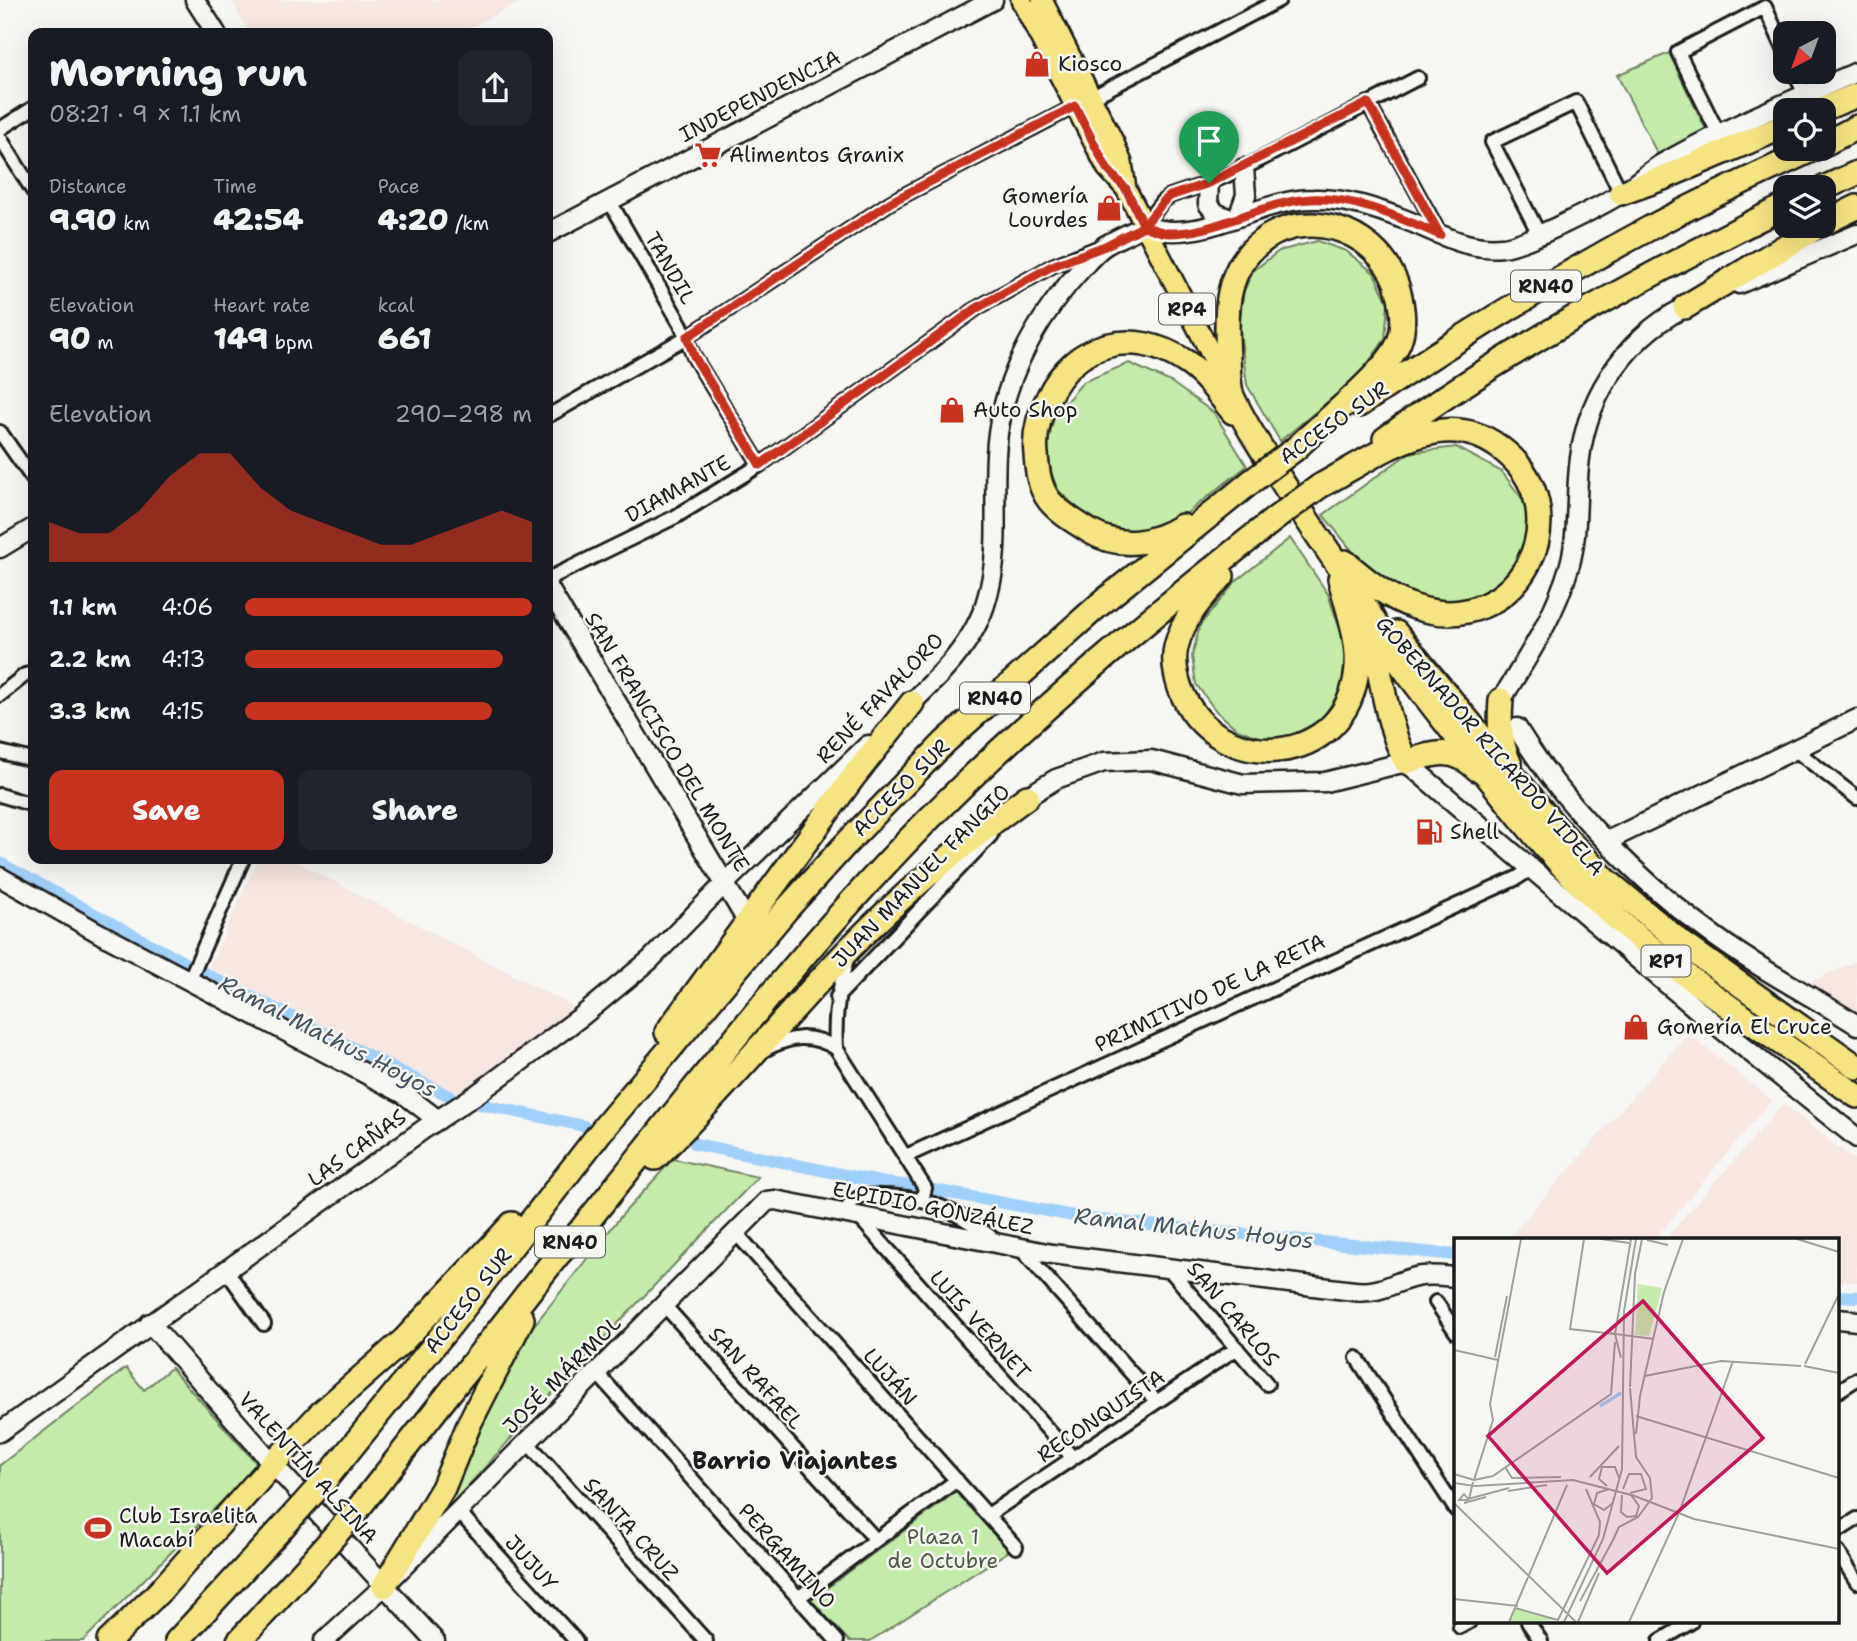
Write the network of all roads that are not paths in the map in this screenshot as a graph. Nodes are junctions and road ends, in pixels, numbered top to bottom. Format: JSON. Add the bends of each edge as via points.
{"nodes":[{"id":1,"x":195,"y":0,"type":"edge"},
{"id":2,"x":993,"y":0,"type":"edge"},
{"id":3,"x":1021,"y":0,"type":"edge"},
{"id":4,"x":1042,"y":0,"type":"edge"},
{"id":5,"x":1279,"y":0,"type":"edge"},
{"id":6,"x":1773,"y":25,"type":"edge"},
{"id":7,"x":213,"y":28,"type":"edge"},
{"id":8,"x":1857,"y":72,"type":"edge"},
{"id":9,"x":1418,"y":78,"type":"dead end"},
{"id":10,"x":1857,"y":95,"type":"edge"},
{"id":11,"x":1819,"y":98,"type":"edge"},
{"id":12,"x":1836,"y":98,"type":"edge"},
{"id":13,"x":1083,"y":102,"type":"junction"},
{"id":14,"x":1368,"y":103,"type":"junction"},
{"id":15,"x":28,"y":111,"type":"edge"},
{"id":16,"x":1773,"y":116,"type":"edge"},
{"id":17,"x":1857,"y":127,"type":"edge"},
{"id":18,"x":0,"y":129,"type":"edge"},
{"id":19,"x":1773,"y":131,"type":"edge"},
{"id":20,"x":1719,"y":135,"type":"junction"},
{"id":21,"x":0,"y":138,"type":"edge"},
{"id":22,"x":1836,"y":138,"type":"edge"},
{"id":23,"x":1788,"y":161,"type":"edge"},
{"id":24,"x":1244,"y":168,"type":"junction"},
{"id":25,"x":1857,"y":173,"type":"edge"},
{"id":26,"x":28,"y":183,"type":"edge"},
{"id":27,"x":1209,"y":183,"type":"junction"},
{"id":28,"x":1836,"y":183,"type":"edge"},
{"id":29,"x":1620,"y":194,"type":"junction"},
{"id":30,"x":609,"y":200,"type":"junction"},
{"id":31,"x":1857,"y":207,"type":"edge"},
{"id":32,"x":1773,"y":212,"type":"edge"},
{"id":33,"x":1234,"y":218,"type":"junction"},
{"id":34,"x":1836,"y":218,"type":"edge"},
{"id":35,"x":1144,"y":226,"type":"junction"},
{"id":36,"x":553,"y":230,"type":"edge"},
{"id":37,"x":1539,"y":234,"type":"junction"},
{"id":38,"x":1857,"y":234,"type":"edge"},
{"id":39,"x":1440,"y":235,"type":"junction"},
{"id":40,"x":1799,"y":238,"type":"edge"},
{"id":41,"x":1105,"y":246,"type":"junction"},
{"id":42,"x":1685,"y":307,"type":"junction"},
{"id":43,"x":687,"y":337,"type":"junction"},
{"id":44,"x":1230,"y":392,"type":"junction"},
{"id":45,"x":553,"y":413,"type":"edge"},
{"id":46,"x":0,"y":432,"type":"edge"},
{"id":47,"x":1254,"y":436,"type":"junction"},
{"id":48,"x":1295,"y":449,"type":"junction"},
{"id":49,"x":760,"y":465,"type":"junction"},
{"id":50,"x":28,"y":472,"type":"edge"},
{"id":51,"x":1252,"y":481,"type":"junction"},
{"id":52,"x":1320,"y":486,"type":"junction"},
{"id":53,"x":1276,"y":518,"type":"junction"},
{"id":54,"x":28,"y":531,"type":"edge"},
{"id":55,"x":1314,"y":534,"type":"junction"},
{"id":56,"x":0,"y":548,"type":"edge"},
{"id":57,"x":1336,"y":566,"type":"junction"},
{"id":58,"x":553,"y":577,"type":"edge"},
{"id":59,"x":553,"y":595,"type":"edge"},
{"id":60,"x":1361,"y":600,"type":"junction"},
{"id":61,"x":28,"y":674,"type":"edge"},
{"id":62,"x":0,"y":695,"type":"edge"},
{"id":63,"x":1501,"y":701,"type":"joint"},
{"id":64,"x":912,"y":703,"type":"junction"},
{"id":65,"x":1857,"y":719,"type":"edge"},
{"id":66,"x":1517,"y":728,"type":"dead end"},
{"id":67,"x":1794,"y":749,"type":"junction"},
{"id":68,"x":0,"y":752,"type":"edge"},
{"id":69,"x":28,"y":759,"type":"edge"},
{"id":70,"x":1406,"y":762,"type":"junction"},
{"id":71,"x":1511,"y":790,"type":"junction"},
{"id":72,"x":0,"y":796,"type":"edge"},
{"id":73,"x":1027,"y":797,"type":"junction"},
{"id":74,"x":1857,"y":798,"type":"edge"},
{"id":75,"x":28,"y":804,"type":"edge"},
{"id":76,"x":1606,"y":841,"type":"junction"},
{"id":77,"x":241,"y":864,"type":"edge"},
{"id":78,"x":1531,"y":869,"type":"junction"},
{"id":79,"x":0,"y":877,"type":"edge"},
{"id":80,"x":725,"y":883,"type":"junction"},
{"id":81,"x":747,"y":921,"type":"junction"},
{"id":82,"x":850,"y":948,"type":"junction"},
{"id":83,"x":188,"y":981,"type":"junction"},
{"id":84,"x":837,"y":997,"type":"junction"},
{"id":85,"x":1857,"y":1026,"type":"edge"},
{"id":86,"x":1815,"y":1036,"type":"junction"},
{"id":87,"x":836,"y":1048,"type":"junction"},
{"id":88,"x":1801,"y":1056,"type":"junction"},
{"id":89,"x":1857,"y":1060,"type":"edge"},
{"id":90,"x":743,"y":1064,"type":"junction"},
{"id":91,"x":1857,"y":1067,"type":"edge"},
{"id":92,"x":1857,"y":1096,"type":"edge"},
{"id":93,"x":1857,"y":1107,"type":"edge"},
{"id":94,"x":438,"y":1120,"type":"junction"},
{"id":95,"x":600,"y":1133,"type":"junction"},
{"id":96,"x":1857,"y":1138,"type":"edge"},
{"id":97,"x":906,"y":1156,"type":"junction"},
{"id":98,"x":775,"y":1200,"type":"joint"},
{"id":99,"x":922,"y":1200,"type":"junction"},
{"id":100,"x":851,"y":1215,"type":"junction"},
{"id":101,"x":580,"y":1231,"type":"junction"},
{"id":102,"x":736,"y":1233,"type":"junction"},
{"id":103,"x":1002,"y":1245,"type":"junction"},
{"id":104,"x":1021,"y":1249,"type":"junction"},
{"id":105,"x":557,"y":1256,"type":"junction"},
{"id":106,"x":1169,"y":1269,"type":"junction"},
{"id":107,"x":226,"y":1270,"type":"junction"},
{"id":108,"x":1454,"y":1277,"type":"edge"},
{"id":109,"x":1436,"y":1301,"type":"dead end"},
{"id":110,"x":664,"y":1305,"type":"junction"},
{"id":111,"x":150,"y":1323,"type":"junction"},
{"id":112,"x":264,"y":1324,"type":"dead end"},
{"id":113,"x":1454,"y":1329,"type":"edge"},
{"id":114,"x":1237,"y":1348,"type":"junction"},
{"id":115,"x":1357,"y":1359,"type":"dead end"},
{"id":116,"x":596,"y":1372,"type":"junction"},
{"id":117,"x":1857,"y":1379,"type":"edge"},
{"id":118,"x":1267,"y":1384,"type":"dead end"},
{"id":119,"x":1840,"y":1390,"type":"edge"},
{"id":120,"x":1156,"y":1401,"type":"junction"},
{"id":121,"x":0,"y":1432,"type":"edge"},
{"id":122,"x":527,"y":1442,"type":"junction"},
{"id":123,"x":1073,"y":1458,"type":"junction"},
{"id":124,"x":273,"y":1464,"type":"junction"},
{"id":125,"x":957,"y":1480,"type":"junction"},
{"id":126,"x":1454,"y":1507,"type":"edge"},
{"id":127,"x":458,"y":1511,"type":"junction"},
{"id":128,"x":988,"y":1515,"type":"junction"},
{"id":129,"x":1857,"y":1520,"type":"edge"},
{"id":130,"x":1840,"y":1530,"type":"edge"},
{"id":131,"x":876,"y":1540,"type":"junction"},
{"id":132,"x":1016,"y":1546,"type":"dead end"},
{"id":133,"x":1840,"y":1555,"type":"edge"},
{"id":134,"x":1857,"y":1582,"type":"edge"},
{"id":135,"x":384,"y":1586,"type":"junction"},
{"id":136,"x":798,"y":1598,"type":"junction"},
{"id":137,"x":1529,"y":1624,"type":"edge"},
{"id":138,"x":1689,"y":1624,"type":"edge"},
{"id":139,"x":109,"y":1641,"type":"edge"},
{"id":140,"x":177,"y":1641,"type":"edge"},
{"id":141,"x":239,"y":1641,"type":"edge"},
{"id":142,"x":324,"y":1641,"type":"edge"},
{"id":143,"x":435,"y":1641,"type":"edge"},
{"id":144,"x":576,"y":1641,"type":"edge"},
{"id":145,"x":706,"y":1641,"type":"edge"},
{"id":146,"x":836,"y":1641,"type":"edge"},
{"id":147,"x":1541,"y":1641,"type":"edge"},
{"id":148,"x":1660,"y":1641,"type":"edge"}],
"edges":[{"from":1,"to":7,"type":"main road"},
{"from":2,"to":30,"type":"main road","name":"INDEPENDENCIA"},
{"from":3,"to":13,"type":"main road","number":"RP4"},
{"from":4,"to":13,"type":"main road","number":"RP4"},
{"from":5,"to":13,"type":"street"},
{"from":6,"to":20,"type":"street","via":[[1765,7],[1678,52]]},
{"from":8,"to":11,"type":"main road"},
{"from":9,"to":14,"type":"street"},
{"from":10,"to":12,"type":"highway"},
{"from":13,"to":35,"type":"main road","number":"RP4","via":[[1107,169],[1126,189]]},
{"from":13,"to":43,"type":"street","via":[[891,202]]},
{"from":14,"to":24,"type":"street"},
{"from":14,"to":39,"type":"street"},
{"from":15,"to":18,"type":"street"},
{"from":16,"to":20,"type":"main road"},
{"from":17,"to":22,"type":"highway"},
{"from":19,"to":29,"type":"highway"},
{"from":20,"to":29,"type":"main road","via":[[1663,163]]},
{"from":21,"to":26,"type":"street"},
{"from":23,"to":48,"type":"highway","name":"ACCESO SUR","number":"RN40","via":[[1567,273],[1424,361]]},
{"from":24,"to":27,"type":"street"},
{"from":24,"to":33,"type":"main road","via":[[1246,195]]},
{"from":25,"to":28,"type":"highway"},
{"from":27,"to":33,"type":"main road","via":[[1208,204],[1216,213]]},
{"from":27,"to":35,"type":"street","via":[[1166,199]]},
{"from":29,"to":37,"type":"main road"},
{"from":29,"to":37,"type":"street","via":[[1576,102],[1492,142]]},
{"from":30,"to":36,"type":"main road","name":"INDEPENDENCIA"},
{"from":30,"to":43,"type":"street","name":"TANDIL"},
{"from":31,"to":34,"type":"highway"},
{"from":32,"to":52,"type":"highway","name":"ACCESO SUR","number":"RN40","via":[[1679,259],[1497,364]]},
{"from":33,"to":35,"type":"main road","via":[[1179,233]]},
{"from":33,"to":39,"type":"main road","via":[[1292,201],[1337,200],[1372,208]]},
{"from":35,"to":41,"type":"main road","name":"RENÉ FAVALORO"},
{"from":35,"to":44,"type":"main road","number":"RP4"},
{"from":37,"to":39,"type":"main road","via":[[1504,247],[1483,247]]},
{"from":38,"to":42,"type":"main road"},
{"from":40,"to":42,"type":"highway"},
{"from":41,"to":49,"type":"street","name":"DIAMANTE","via":[[1052,266],[977,308]]},
{"from":41,"to":64,"type":"main road","name":"RENÉ FAVALORO","via":[[1050,307],[1015,373],[996,452],[996,533],[987,599],[959,653]]},
{"from":42,"to":63,"type":"main road","via":[[1625,355],[1591,409],[1580,457],[1569,566],[1549,618]]},
{"from":43,"to":45,"type":"street"},
{"from":43,"to":49,"type":"street","name":"TANDIL"},
{"from":44,"to":47,"type":"highway","number":"RP4"},
{"from":44,"to":48,"type":"highway","via":[[1229,292],[1253,249],[1278,232],[1309,224],[1356,235],[1375,250],[1390,268],[1399,292],[1400,341],[1371,378]]},
{"from":46,"to":50,"type":"street"},
{"from":47,"to":51,"type":"highway","via":[[1186,362],[1137,343],[1095,348],[1071,363],[1043,407],[1035,445],[1038,475],[1049,500],[1100,537],[1123,543],[1154,540],[1175,530]]},
{"from":47,"to":55,"type":"highway","name":"GOBERNADOR RICARDO VIDELA","number":"RP4"},
{"from":48,"to":51,"type":"highway","name":"ACCESO SUR","number":"RN40","bridge":true},
{"from":49,"to":58,"type":"street","name":"DIAMANTE","via":[[675,517]]},
{"from":51,"to":95,"type":"highway","name":"ACCESO SUR","number":"RN40","via":[[1099,605],[899,787],[786,910]]},
{"from":52,"to":53,"type":"highway","name":"ACCESO SUR","number":"RN40","bridge":true},
{"from":52,"to":55,"type":"highway","via":[[1409,438],[1459,430],[1487,438],[1520,466],[1537,501],[1538,534],[1535,552],[1513,587],[1478,609],[1454,613],[1416,607],[1372,585]]},
{"from":53,"to":57,"type":"highway","via":[[1203,596],[1175,650],[1176,677],[1187,705],[1211,732],[1236,746],[1264,752],[1294,749],[1317,738],[1336,720],[1352,692],[1357,651]]},
{"from":53,"to":101,"type":"highway","name":"ACCESO SUR","number":"RN40","via":[[1141,625],[920,828],[754,1015]]},
{"from":54,"to":56,"type":"main road"},
{"from":55,"to":57,"type":"highway","name":"GOBERNADOR RICARDO VIDELA","number":"RP4"},
{"from":57,"to":60,"type":"highway","name":"GOBERNADOR RICARDO VIDELA","number":"RP4"},
{"from":59,"to":80,"type":"main road","name":"SAN FRANCISCO DEL MONTE"},
{"from":60,"to":70,"type":"highway","via":[[1390,723]]},
{"from":60,"to":71,"type":"highway","name":"GOBERNADOR RICARDO VIDELA","number":"RP1","via":[[1402,639]]},
{"from":61,"to":62,"type":"street"},
{"from":63,"to":71,"type":"highway","via":[[1499,725]]},
{"from":64,"to":80,"type":"main road","name":"RENÉ FAVALORO"},
{"from":64,"to":81,"type":"highway"},
{"from":65,"to":67,"type":"main road"},
{"from":66,"to":76,"type":"main road","via":[[1553,781]]},
{"from":67,"to":74,"type":"street"},
{"from":67,"to":76,"type":"main road"},
{"from":68,"to":69,"type":"street"},
{"from":70,"to":71,"type":"highway","via":[[1434,753],[1452,754]]},
{"from":70,"to":73,"type":"main road","name":"JUAN MANUEL FANGIO","via":[[1325,782],[1243,784],[1151,760],[1104,762],[1056,779]]},
{"from":70,"to":78,"type":"main road"},
{"from":71,"to":86,"type":"highway","name":"GOBERNADOR RICARDO VIDELA","number":"RP1","via":[[1631,902]]},
{"from":71,"to":88,"type":"highway","name":"GOBERNADOR RICARDO VIDELA","number":"RP1","via":[[1562,867],[1616,919]]},
{"from":72,"to":75,"type":"street"},
{"from":73,"to":82,"type":"highway","via":[[886,912]]},
{"from":73,"to":84,"type":"street","name":"JUAN MANUEL FANGIO"},
{"from":76,"to":85,"type":"main road","via":[[1686,914],[1742,955]]},
{"from":77,"to":83,"type":"street"},
{"from":78,"to":96,"type":"main road"},
{"from":78,"to":97,"type":"street","name":"PRIMITIVO DE LA RETA"},
{"from":79,"to":83,"type":"main road"},
{"from":80,"to":81,"type":"main road","name":"SAN FRANCISCO DEL MONTE"},
{"from":80,"to":94,"type":"main road","name":"LAS CAÑAS","via":[[630,978]]},
{"from":81,"to":95,"type":"highway"},
{"from":82,"to":84,"type":"street"},
{"from":82,"to":90,"type":"highway"},
{"from":83,"to":94,"type":"main road","via":[[404,1094]]},
{"from":84,"to":87,"type":"street"},
{"from":86,"to":89,"type":"highway"},
{"from":86,"to":91,"type":"highway","name":"GOBERNADOR RICARDO VIDELA","number":"RP1"},
{"from":87,"to":90,"type":"street","via":[[814,1038],[796,1037]]},
{"from":87,"to":97,"type":"street"},
{"from":88,"to":92,"type":"highway","name":"GOBERNADOR RICARDO VIDELA","number":"RP1"},
{"from":88,"to":93,"type":"highway"},
{"from":90,"to":101,"type":"highway","via":[[665,1149]]},
{"from":94,"to":107,"type":"main road","name":"LAS CAÑAS"},
{"from":95,"to":124,"type":"highway","via":[[404,1340],[320,1414]]},
{"from":95,"to":140,"type":"highway","name":"ACCESO SUR","number":"RN40","bridge":true,"via":[[325,1480]]},
{"from":97,"to":99,"type":"street","via":[[925,1188]]},
{"from":98,"to":100,"type":"main road","name":"ELPIDIO GONZÁLEZ"},
{"from":98,"to":102,"type":"main road","name":"JOSÉ MÁRMOL","via":[[767,1201]]},
{"from":99,"to":100,"type":"street","via":[[862,1196],[853,1201]]},
{"from":99,"to":103,"type":"street","via":[[968,1219]]},
{"from":100,"to":103,"type":"main road","name":"ELPIDIO GONZÁLEZ"},
{"from":100,"to":123,"type":"street","name":"LUIS VERNET"},
{"from":101,"to":105,"type":"highway","name":"ACCESO SUR","number":"RN40"},
{"from":102,"to":110,"type":"main road","name":"JOSÉ MÁRMOL"},
{"from":102,"to":125,"type":"street","name":"LUJÁN"},
{"from":103,"to":104,"type":"main road","name":"ELPIDIO GONZÁLEZ"},
{"from":104,"to":106,"type":"main road","name":"ELPIDIO GONZÁLEZ"},
{"from":104,"to":120,"type":"street"},
{"from":105,"to":135,"type":"highway","via":[[502,1355],[443,1488]]},
{"from":105,"to":141,"type":"highway","name":"ACCESO SUR","number":"RN40","bridge":true,"via":[[357,1510]]},
{"from":106,"to":108,"type":"main road","name":"ELPIDIO GONZÁLEZ","via":[[1363,1292],[1418,1276]]},
{"from":106,"to":114,"type":"street","name":"SAN CARLOS"},
{"from":107,"to":111,"type":"main road","name":"LAS CAÑAS"},
{"from":107,"to":112,"type":"street"},
{"from":109,"to":113,"type":"street"},
{"from":110,"to":116,"type":"main road","name":"JOSÉ MÁRMOL"},
{"from":110,"to":131,"type":"street","name":"SAN RAFAEL"},
{"from":111,"to":121,"type":"main road","name":"LAS CAÑAS"},
{"from":111,"to":124,"type":"main road","name":"VALENTÍN ALSINA"},
{"from":114,"to":118,"type":"street","name":"SAN CARLOS"},
{"from":114,"to":120,"type":"street","name":"RECONQUISTA"},
{"from":115,"to":126,"type":"street"},
{"from":116,"to":122,"type":"main road","name":"JOSÉ MÁRMOL"},
{"from":116,"to":136,"type":"street","name":"PERGAMINO"},
{"from":117,"to":119,"type":"street"},
{"from":120,"to":123,"type":"street","name":"RECONQUISTA"},
{"from":122,"to":127,"type":"main road","name":"JOSÉ MÁRMOL"},
{"from":122,"to":145,"type":"street","name":"SANTA CRUZ"},
{"from":123,"to":128,"type":"street","name":"RECONQUISTA"},
{"from":124,"to":135,"type":"main road","name":"VALENTÍN ALSINA"},
{"from":124,"to":139,"type":"highway"},
{"from":125,"to":128,"type":"street","name":"LUJÁN"},
{"from":125,"to":131,"type":"street"},
{"from":127,"to":135,"type":"main road","name":"JOSÉ MÁRMOL"},
{"from":127,"to":144,"type":"street","name":"JUJUY"},
{"from":128,"to":132,"type":"street","name":"LUJÁN"},
{"from":129,"to":130,"type":"street"},
{"from":131,"to":136,"type":"street"},
{"from":133,"to":134,"type":"street"},
{"from":135,"to":142,"type":"main road","name":"JOSÉ MÁRMOL"},
{"from":135,"to":143,"type":"main road","name":"VALENTÍN ALSINA"},
{"from":136,"to":146,"type":"street","name":"PERGAMINO"},
{"from":137,"to":147,"type":"street"},
{"from":138,"to":148,"type":"street"}]}
